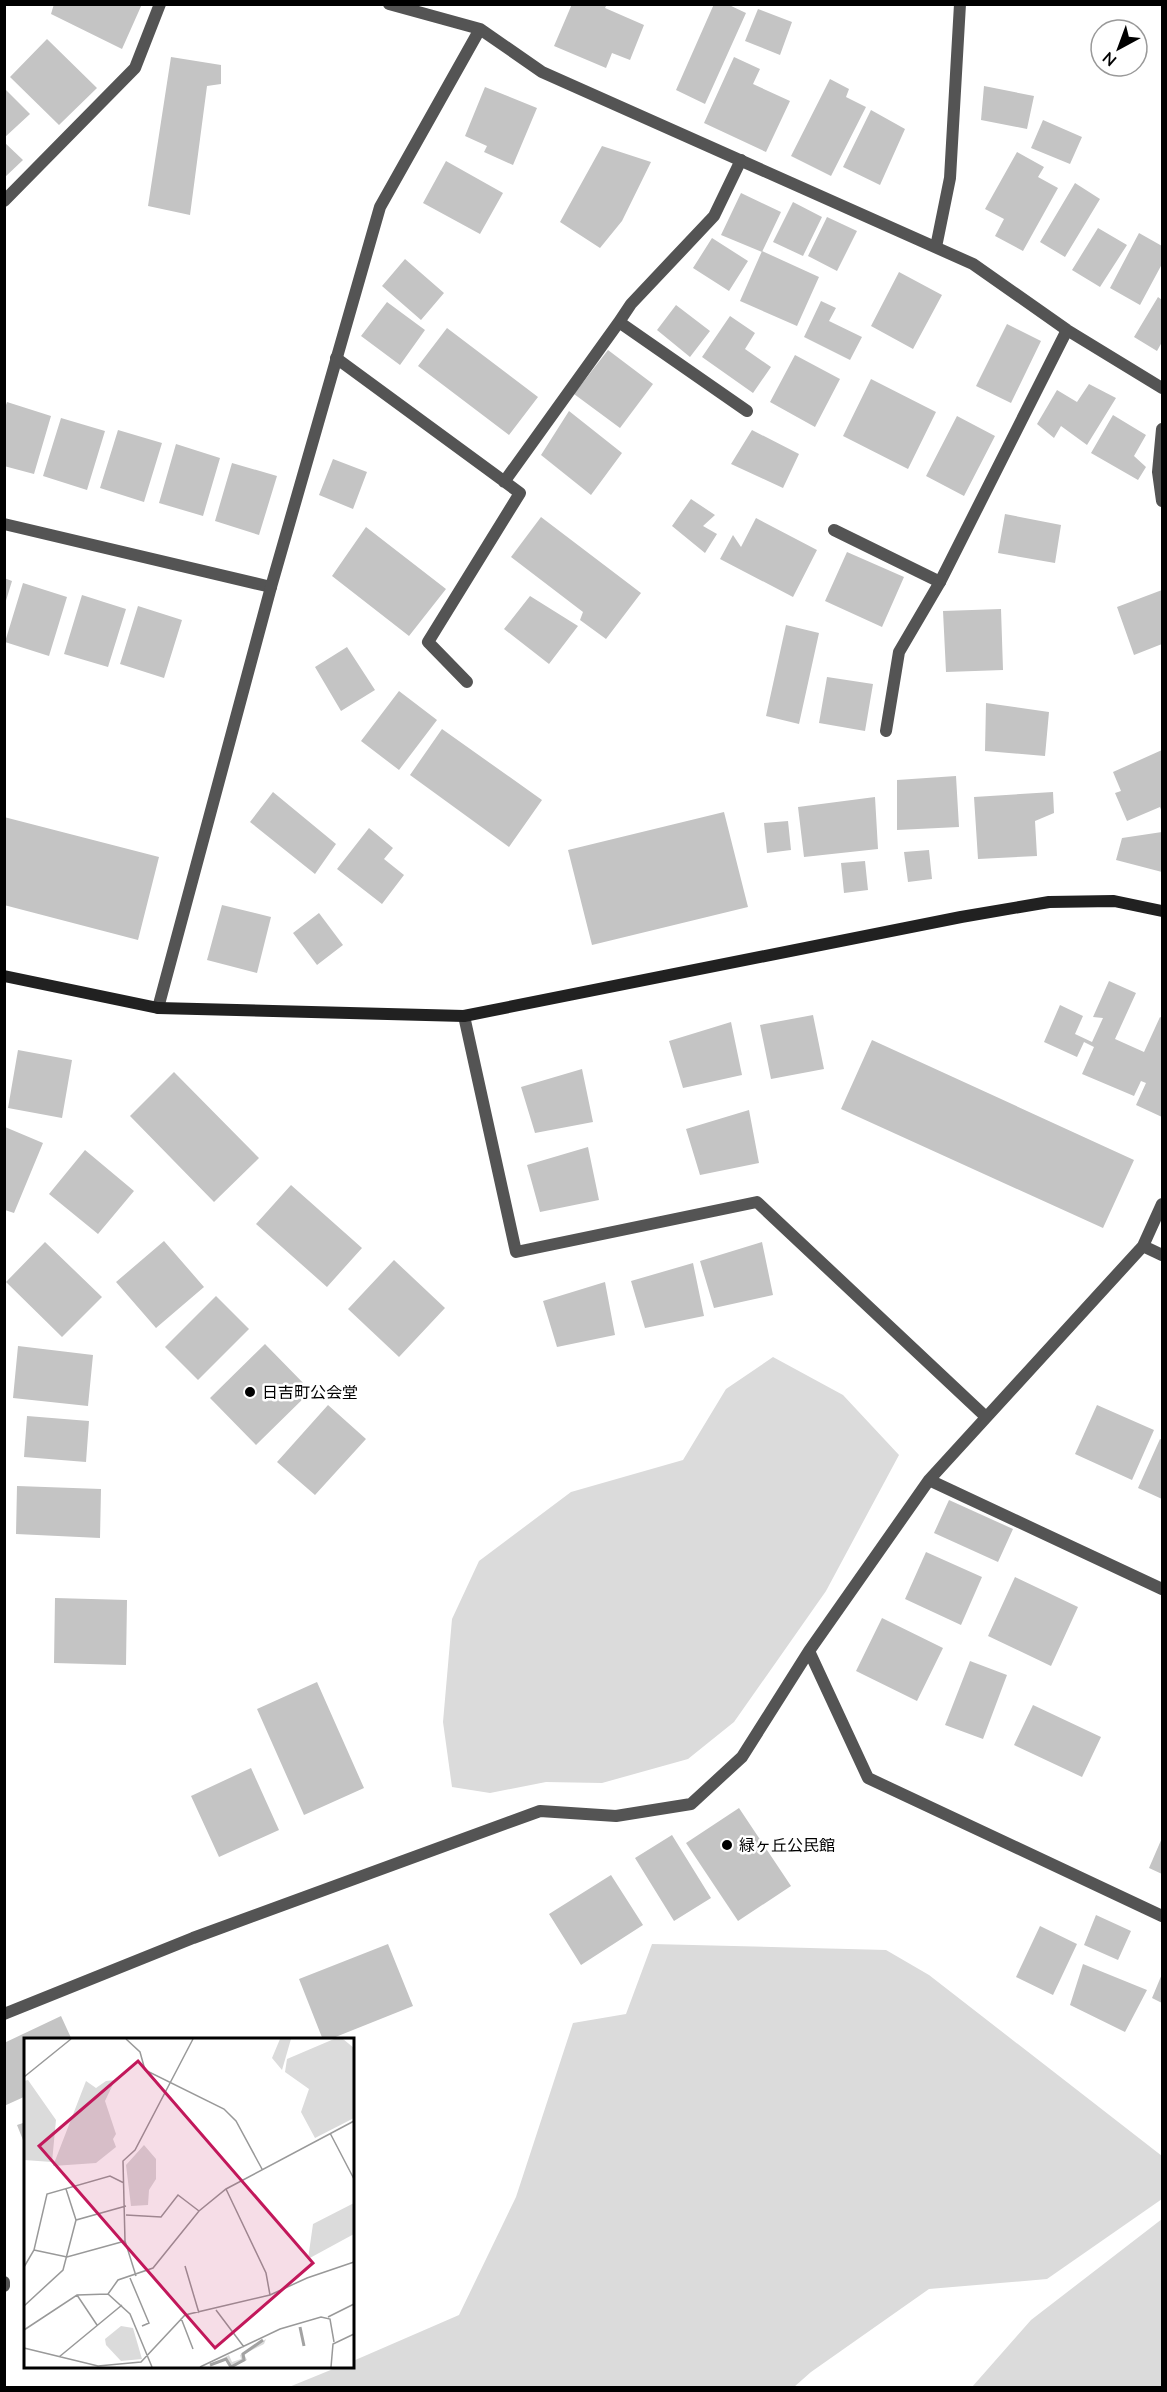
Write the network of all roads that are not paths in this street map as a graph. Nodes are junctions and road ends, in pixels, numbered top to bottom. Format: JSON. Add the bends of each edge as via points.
{"nodes":[{"id":1,"x":160,"y":4,"type":"edge"},
{"id":2,"x":389,"y":4,"type":"edge"},
{"id":3,"x":960,"y":4,"type":"edge"},
{"id":4,"x":480,"y":29,"type":"junction"},
{"id":5,"x":741,"y":160,"type":"junction"},
{"id":6,"x":4,"y":201,"type":"edge"},
{"id":7,"x":936,"y":247,"type":"junction"},
{"id":8,"x":619,"y":322,"type":"junction"},
{"id":9,"x":1067,"y":330,"type":"junction"},
{"id":10,"x":336,"y":358,"type":"junction"},
{"id":11,"x":1162,"y":388,"type":"edge"},
{"id":12,"x":747,"y":411,"type":"dead end"},
{"id":13,"x":1162,"y":429,"type":"edge"},
{"id":14,"x":504,"y":482,"type":"junction"},
{"id":15,"x":1162,"y":501,"type":"edge"},
{"id":16,"x":4,"y":524,"type":"edge"},
{"id":17,"x":834,"y":530,"type":"dead end"},
{"id":18,"x":940,"y":582,"type":"junction"},
{"id":19,"x":272,"y":587,"type":"junction"},
{"id":20,"x":467,"y":682,"type":"dead end"},
{"id":21,"x":886,"y":731,"type":"dead end"},
{"id":22,"x":1162,"y":911,"type":"edge"},
{"id":23,"x":4,"y":976,"type":"edge"},
{"id":24,"x":158,"y":1008,"type":"junction"},
{"id":25,"x":464,"y":1016,"type":"junction"},
{"id":26,"x":1162,"y":1204,"type":"edge"},
{"id":27,"x":1143,"y":1246,"type":"junction"},
{"id":28,"x":1162,"y":1255,"type":"edge"},
{"id":29,"x":986,"y":1417,"type":"junction"},
{"id":30,"x":929,"y":1480,"type":"junction"},
{"id":31,"x":1162,"y":1589,"type":"edge"},
{"id":32,"x":809,"y":1651,"type":"junction"},
{"id":33,"x":1162,"y":1916,"type":"edge"},
{"id":34,"x":4,"y":2014,"type":"edge"}],
"edges":[{"from":1,"to":6,"type":"street","via":[[135,69]]},
{"from":2,"to":4,"type":"street"},
{"from":3,"to":7,"type":"street","via":[[950,178]]},
{"from":4,"to":5,"type":"street","via":[[542,72]]},
{"from":4,"to":10,"type":"street","via":[[380,207]]},
{"from":5,"to":7,"type":"street"},
{"from":5,"to":8,"type":"street","via":[[714,216],[631,304]]},
{"from":7,"to":9,"type":"street","via":[[973,264]]},
{"from":8,"to":12,"type":"street"},
{"from":8,"to":14,"type":"street"},
{"from":9,"to":11,"type":"street"},
{"from":9,"to":18,"type":"street"},
{"from":10,"to":14,"type":"street"},
{"from":10,"to":19,"type":"street"},
{"from":13,"to":15,"type":"street","via":[[1158,472]]},
{"from":14,"to":20,"type":"street","via":[[520,493],[428,642]]},
{"from":16,"to":19,"type":"street"},
{"from":17,"to":18,"type":"street"},
{"from":18,"to":21,"type":"street","via":[[899,652]]},
{"from":19,"to":24,"type":"street"},
{"from":22,"to":25,"type":"street","via":[[1114,901],[1049,903]]},
{"from":23,"to":24,"type":"street"},
{"from":24,"to":25,"type":"street"},
{"from":25,"to":29,"type":"street","via":[[516,1252],[757,1202]]},
{"from":26,"to":27,"type":"street"},
{"from":27,"to":28,"type":"street"},
{"from":27,"to":29,"type":"street"},
{"from":29,"to":30,"type":"street"},
{"from":30,"to":31,"type":"street"},
{"from":30,"to":32,"type":"street"},
{"from":32,"to":33,"type":"street","via":[[868,1778]]},
{"from":32,"to":34,"type":"street","via":[[742,1757],[691,1804],[616,1816],[540,1810],[193,1938]]}]}
